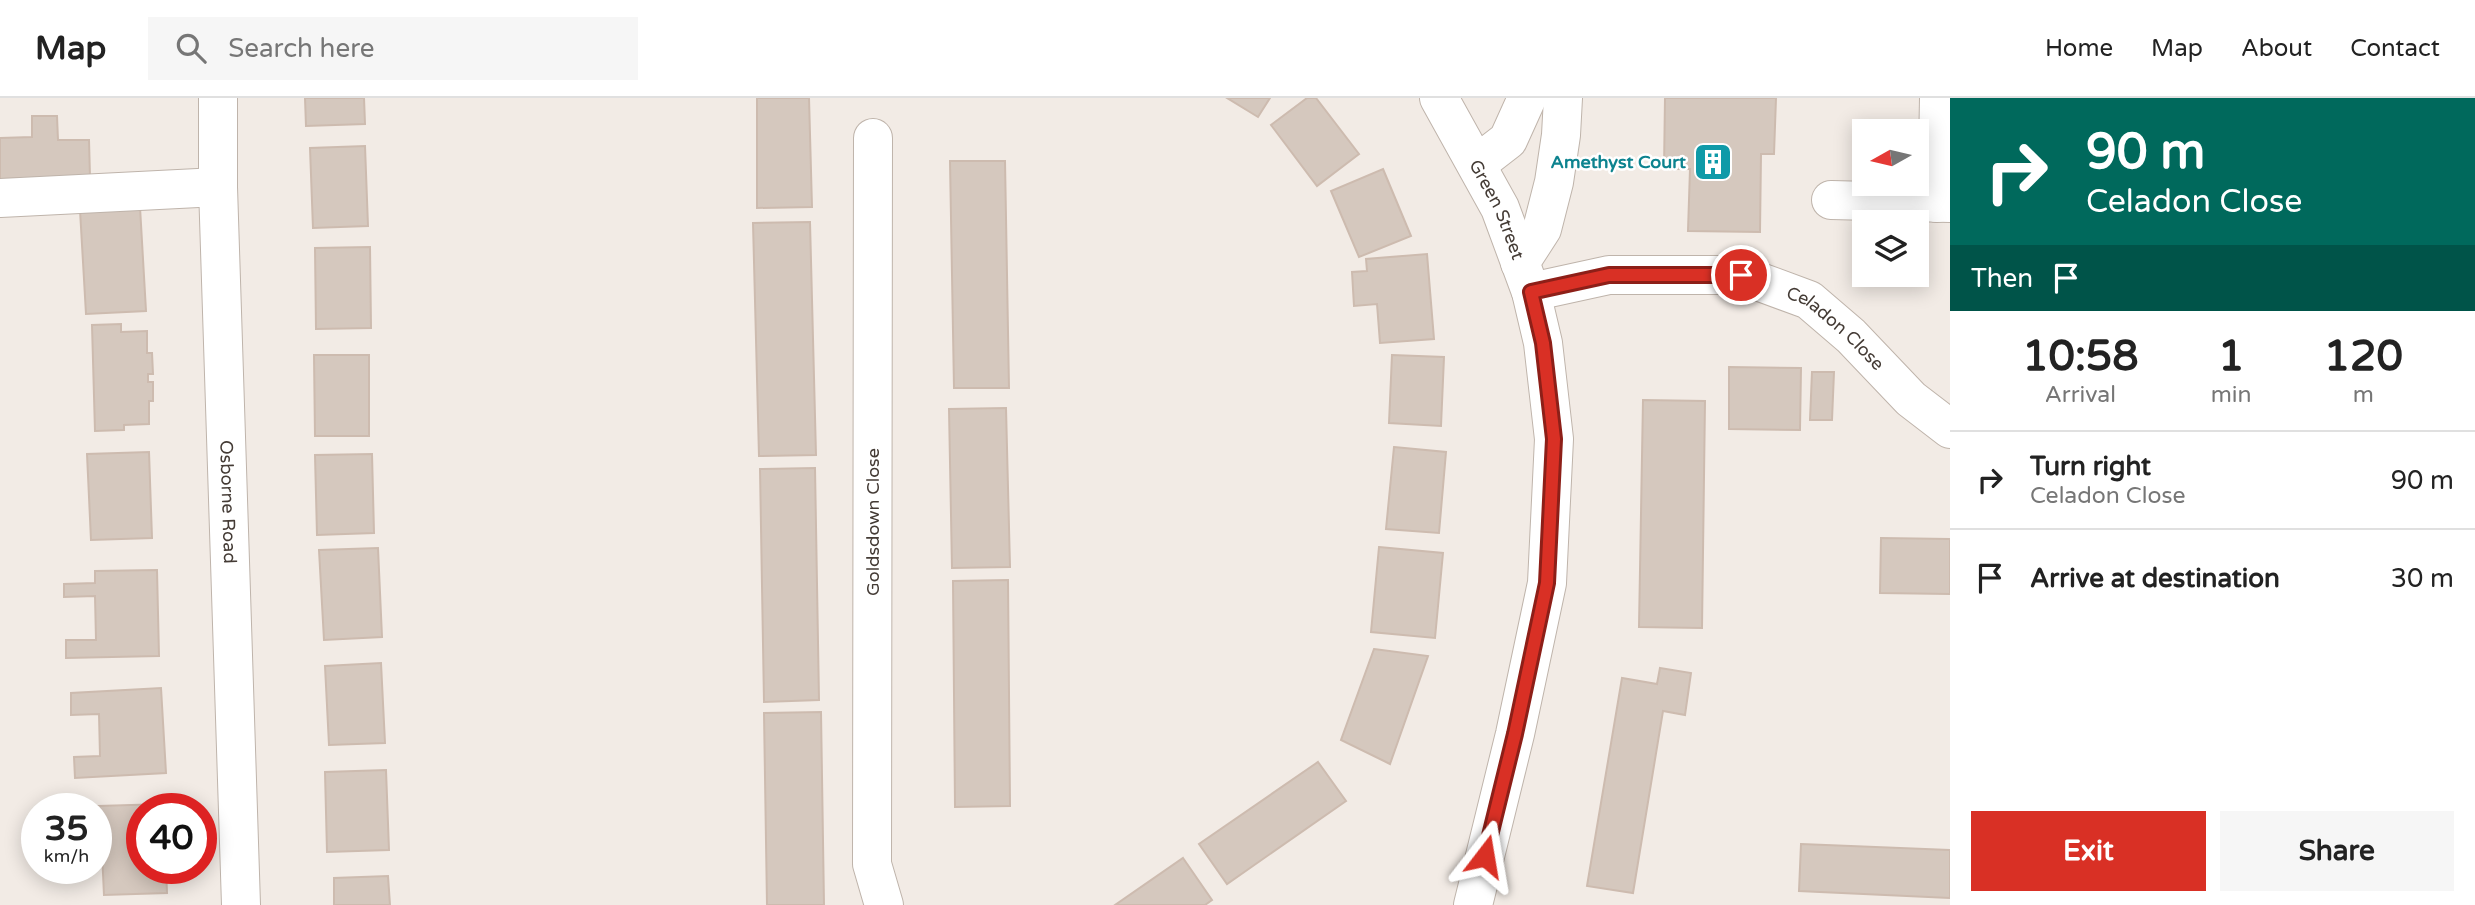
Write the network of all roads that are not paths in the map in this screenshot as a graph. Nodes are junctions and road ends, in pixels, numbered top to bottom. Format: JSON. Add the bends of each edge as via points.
{"nodes":[{"id":1,"x":218,"y":98,"type":"edge"},
{"id":2,"x":1439,"y":98,"type":"edge"},
{"id":3,"x":1527,"y":98,"type":"edge"},
{"id":4,"x":1563,"y":98,"type":"edge"},
{"id":5,"x":1939,"y":98,"type":"edge"},
{"id":6,"x":873,"y":138,"type":"dead end"},
{"id":7,"x":1477,"y":164,"type":"junction"},
{"id":8,"x":218,"y":187,"type":"junction"},
{"id":9,"x":0,"y":198,"type":"edge"},
{"id":10,"x":1831,"y":200,"type":"dead end"},
{"id":11,"x":1943,"y":203,"type":"edge"},
{"id":12,"x":1525,"y":278,"type":"junction"},
{"id":13,"x":1950,"y":429,"type":"edge"},
{"id":14,"x":241,"y":905,"type":"edge"},
{"id":15,"x":884,"y":905,"type":"edge"},
{"id":16,"x":1473,"y":905,"type":"edge"}],
"edges":[{"from":1,"to":8,"type":"street","name":"Osborne Road"},
{"from":2,"to":7,"type":"street","name":"Green Street"},
{"from":3,"to":7,"type":"street","via":[[1508,140]]},
{"from":4,"to":12,"type":"street","via":[[1554,182]]},
{"from":5,"to":11,"type":"street"},
{"from":6,"to":15,"type":"street","name":"Goldsdown Close","via":[[872,864]]},
{"from":7,"to":12,"type":"street","name":"Green Street","via":[[1500,208]]},
{"from":8,"to":9,"type":"street"},
{"from":8,"to":14,"type":"street","name":"Osborne Road"},
{"from":10,"to":11,"type":"street"},
{"from":12,"to":13,"type":"street","name":"Celadon Close","via":[[1741,275],[1810,300],[1911,399]]},
{"from":12,"to":16,"type":"street","name":"Green Street","via":[[1543,343],[1554,439],[1547,583]]}]}
